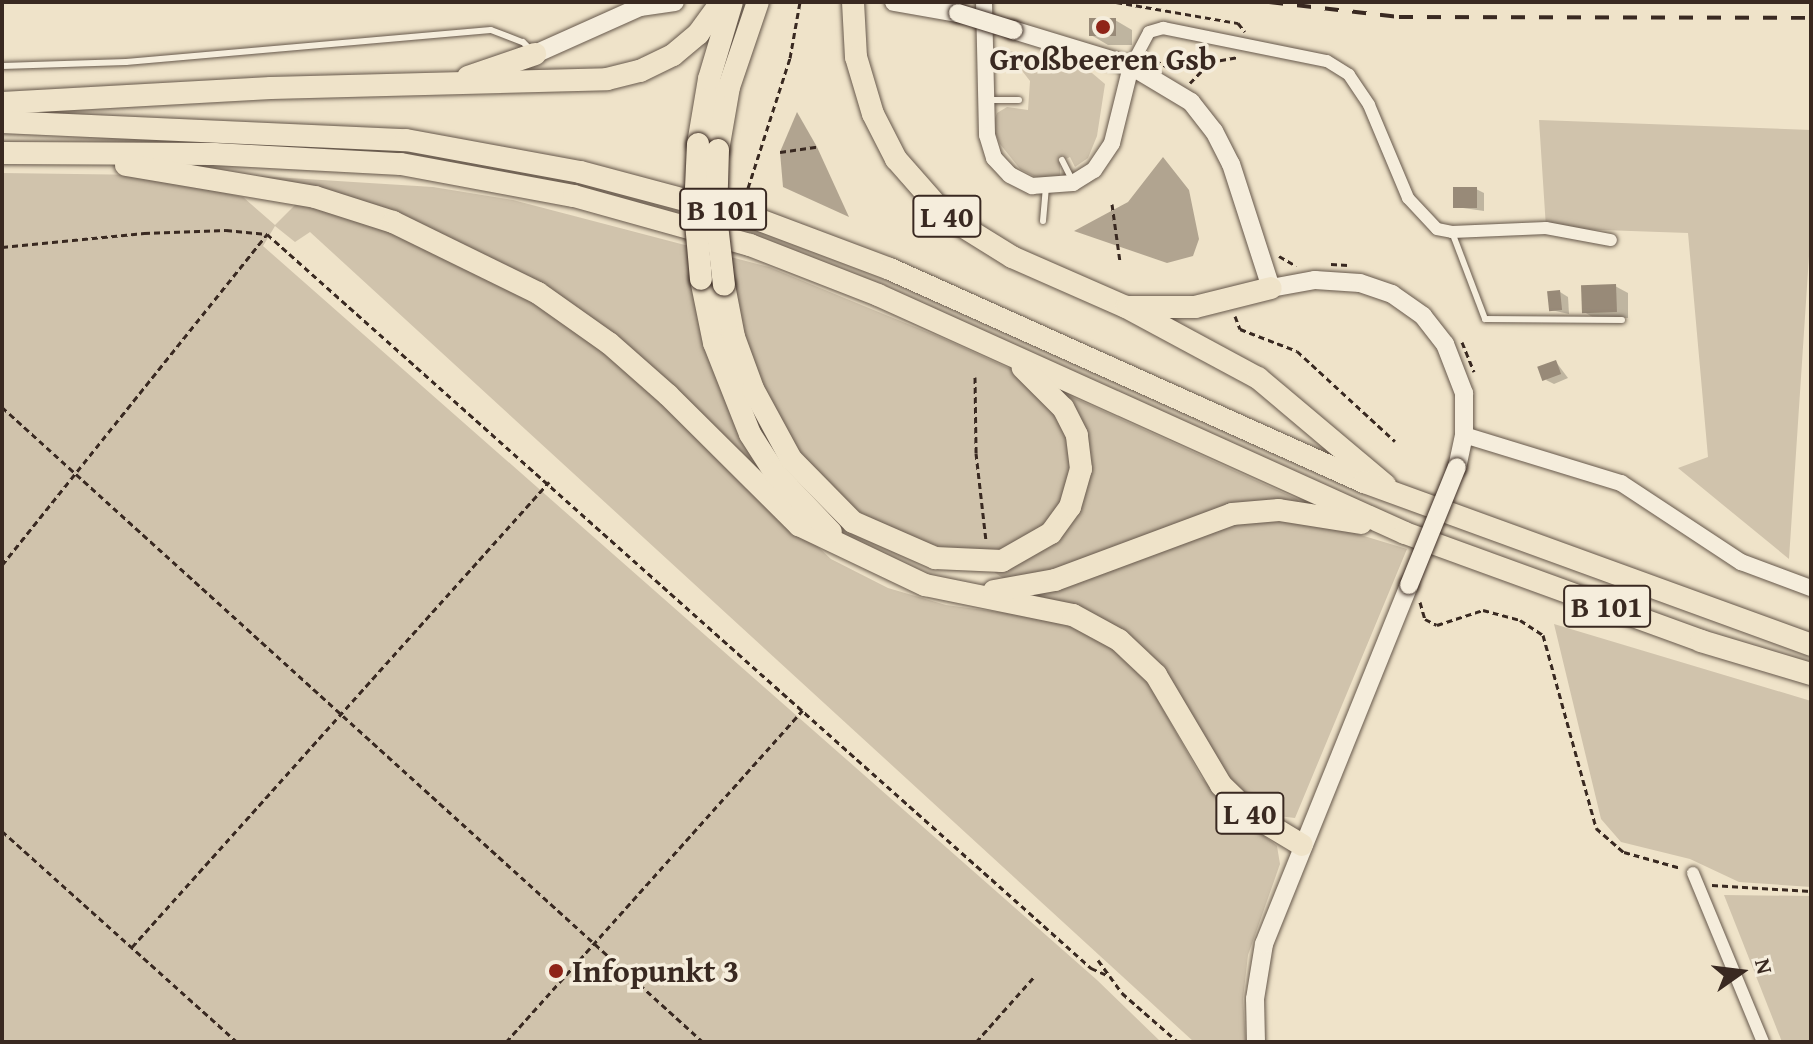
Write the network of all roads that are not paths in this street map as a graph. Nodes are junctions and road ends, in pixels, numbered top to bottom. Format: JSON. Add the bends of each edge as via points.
{"nodes":[{"id":1,"x":675,"y":2,"type":"edge"},
{"id":2,"x":721,"y":2,"type":"edge"},
{"id":3,"x":732,"y":2,"type":"edge"},
{"id":4,"x":758,"y":2,"type":"edge"},
{"id":5,"x":853,"y":2,"type":"edge"},
{"id":6,"x":894,"y":2,"type":"edge"},
{"id":7,"x":984,"y":2,"type":"edge"},
{"id":8,"x":733,"y":36,"type":"junction"},
{"id":9,"x":535,"y":54,"type":"junction"},
{"id":10,"x":2,"y":66,"type":"edge"},
{"id":11,"x":1131,"y":66,"type":"junction"},
{"id":12,"x":443,"y":82,"type":"junction"},
{"id":13,"x":984,"y":100,"type":"junction"},
{"id":14,"x":1019,"y":100,"type":"dead end"},
{"id":15,"x":2,"y":103,"type":"edge"},
{"id":16,"x":2,"y":122,"type":"edge"},
{"id":17,"x":708,"y":147,"type":"junction"},
{"id":18,"x":2,"y":153,"type":"edge"},
{"id":19,"x":42,"y":153,"type":"junction"},
{"id":20,"x":1062,"y":160,"type":"dead end"},
{"id":21,"x":1073,"y":183,"type":"junction"},
{"id":22,"x":1046,"y":188,"type":"junction"},
{"id":23,"x":1043,"y":221,"type":"dead end"},
{"id":24,"x":1452,"y":232,"type":"junction"},
{"id":25,"x":1611,"y":240,"type":"dead end"},
{"id":26,"x":1271,"y":288,"type":"junction"},
{"id":27,"x":1126,"y":307,"type":"junction"},
{"id":28,"x":1622,"y":320,"type":"dead end"},
{"id":29,"x":1004,"y":351,"type":"junction"},
{"id":30,"x":1464,"y":435,"type":"junction"},
{"id":31,"x":1395,"y":494,"type":"junction"},
{"id":32,"x":1405,"y":533,"type":"junction"},
{"id":33,"x":844,"y":544,"type":"junction"},
{"id":34,"x":1811,"y":588,"type":"edge"},
{"id":35,"x":981,"y":593,"type":"junction"},
{"id":36,"x":1811,"y":645,"type":"edge"},
{"id":37,"x":1811,"y":674,"type":"edge"},
{"id":38,"x":1302,"y":845,"type":"junction"},
{"id":39,"x":1693,"y":873,"type":"road end"},
{"id":40,"x":1256,"y":1042,"type":"edge"},
{"id":41,"x":1763,"y":1042,"type":"edge"}],
"edges":[{"from":1,"to":9,"type":"main road","via":[[640,7]]},
{"from":2,"to":12,"type":"highway","via":[[698,34],[661,62],[617,78]]},
{"from":3,"to":8,"type":"highway","number":"L 40"},
{"from":4,"to":8,"type":"highway"},
{"from":5,"to":27,"type":"highway","number":"L 40","via":[[854,43],[878,125],[928,198],[989,245]]},
{"from":6,"to":11,"type":"main road","bridge":true,"via":[[958,13]]},
{"from":7,"to":13,"type":"street"},
{"from":8,"to":17,"type":"highway","number":"L 40"},
{"from":9,"to":10,"type":"lane","via":[[523,42],[491,30],[126,62]]},
{"from":9,"to":12,"type":"highway","via":[[493,71]]},
{"from":11,"to":21,"type":"street","via":[[1112,143],[1094,170]]},
{"from":11,"to":24,"type":"street","via":[[1149,32],[1163,28],[1327,61],[1349,75],[1369,105],[1408,198],[1425,220]]},
{"from":11,"to":26,"type":"main road","via":[[1178,91],[1214,131],[1239,188]]},
{"from":12,"to":15,"type":"highway"},
{"from":13,"to":14,"type":"lane"},
{"from":13,"to":22,"type":"street","via":[[994,158],[1010,175]]},
{"from":16,"to":31,"type":"highway","number":"B 101","via":[[406,140],[639,185],[757,219],[890,269]]},
{"from":17,"to":29,"type":"highway","bridge":true,"via":[[724,285],[734,337],[753,389],[791,459],[819,494],[853,522],[935,558],[988,561],[1030,549],[1051,533],[1070,507],[1081,469],[1077,435],[1063,408]]},
{"from":17,"to":33,"type":"highway","number":"L 40","bridge":true,"via":[[695,211],[714,343],[750,434],[775,473]]},
{"from":18,"to":19,"type":"highway","number":"B 101"},
{"from":19,"to":29,"type":"highway","number":"B 101","via":[[214,154],[401,164],[574,196],[750,245]]},
{"from":19,"to":33,"type":"highway","via":[[315,197],[393,222],[481,262],[538,293],[609,343],[799,525]]},
{"from":20,"to":21,"type":"lane"},
{"from":21,"to":22,"type":"street"},
{"from":22,"to":23,"type":"lane"},
{"from":24,"to":25,"type":"street","via":[[1546,228]]},
{"from":24,"to":28,"type":"lane","via":[[1485,319]]},
{"from":26,"to":27,"type":"highway","number":"L 40","via":[[1195,307]]},
{"from":26,"to":30,"type":"main road","number":"L 40","via":[[1344,280],[1376,287],[1409,305],[1435,330],[1453,359],[1464,393]]},
{"from":27,"to":31,"type":"highway","via":[[1258,378],[1354,454]]},
{"from":29,"to":32,"type":"highway","number":"B 101"},
{"from":30,"to":34,"type":"street","via":[[1621,483],[1661,504],[1741,562]]},
{"from":30,"to":38,"type":"main road","number":"L 40","bridge":true,"via":[[1414,590]]},
{"from":31,"to":36,"type":"highway","number":"B 101"},
{"from":32,"to":35,"type":"highway","via":[[1318,514],[1232,514],[1055,580]]},
{"from":32,"to":37,"type":"highway","number":"B 101","via":[[1701,641]]},
{"from":33,"to":35,"type":"highway","number":"L 40","via":[[925,585]]},
{"from":35,"to":38,"type":"highway","number":"L 40","via":[[1073,615],[1119,640],[1156,675],[1221,785],[1252,815]]},
{"from":38,"to":40,"type":"main road","number":"L 40","via":[[1264,944],[1255,999]]},
{"from":39,"to":41,"type":"street"}]}
